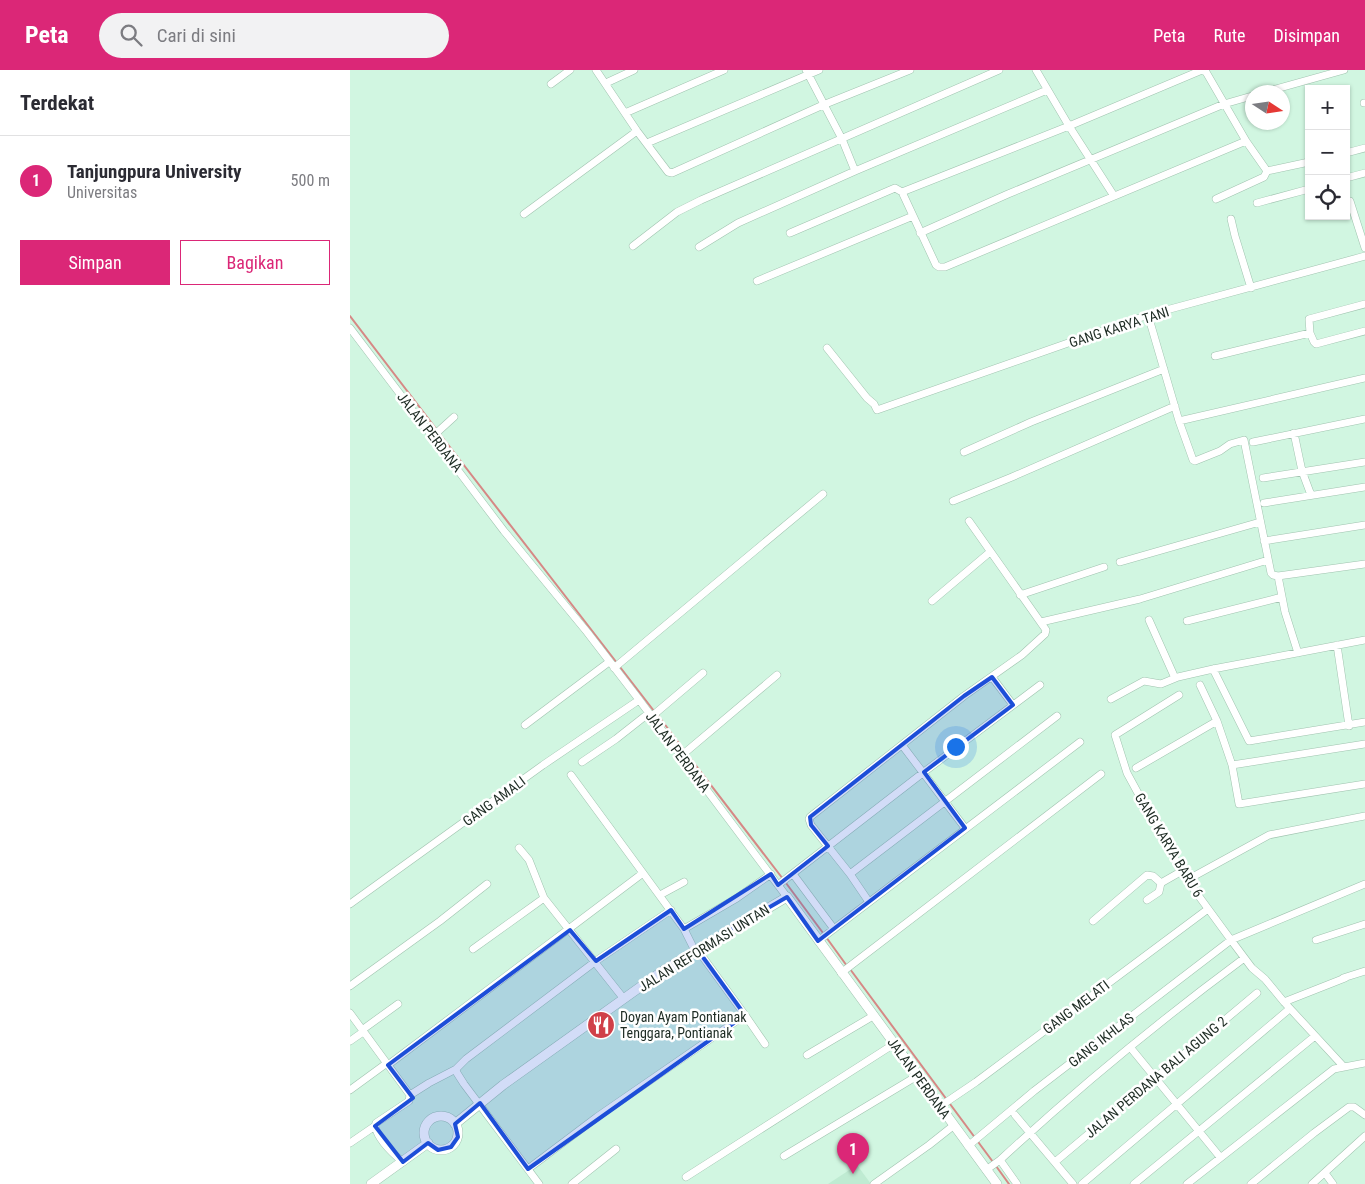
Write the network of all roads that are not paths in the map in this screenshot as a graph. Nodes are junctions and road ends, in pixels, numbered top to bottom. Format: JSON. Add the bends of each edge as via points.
{"nodes":[{"id":1,"x":570,"y":70,"type":"edge"},
{"id":2,"x":596,"y":70,"type":"edge"},
{"id":3,"x":634,"y":70,"type":"edge"},
{"id":4,"x":724,"y":70,"type":"edge"},
{"id":5,"x":820,"y":70,"type":"edge"},
{"id":6,"x":910,"y":70,"type":"edge"},
{"id":7,"x":1000,"y":70,"type":"edge"},
{"id":8,"x":1344,"y":70,"type":"edge"},
{"id":9,"x":1038,"y":71,"type":"edge"},
{"id":10,"x":807,"y":73,"type":"edge"},
{"id":11,"x":606,"y":83,"type":"junction"},
{"id":12,"x":551,"y":84,"type":"dead end"},
{"id":13,"x":1290,"y":85,"type":"edge"},
{"id":14,"x":1047,"y":90,"type":"junction"},
{"id":15,"x":1245,"y":98,"type":"edge"},
{"id":16,"x":1224,"y":104,"type":"junction"},
{"id":17,"x":823,"y":105,"type":"junction"},
{"id":18,"x":627,"y":112,"type":"junction"},
{"id":19,"x":1069,"y":126,"type":"junction"},
{"id":20,"x":637,"y":132,"type":"junction"},
{"id":21,"x":842,"y":139,"type":"junction"},
{"id":22,"x":1246,"y":141,"type":"junction"},
{"id":23,"x":647,"y":143,"type":"junction"},
{"id":24,"x":1365,"y":148,"type":"edge"},
{"id":25,"x":1350,"y":152,"type":"edge"},
{"id":26,"x":1091,"y":160,"type":"junction"},
{"id":27,"x":1305,"y":163,"type":"edge"},
{"id":28,"x":855,"y":171,"type":"junction"},
{"id":29,"x":1267,"y":171,"type":"junction"},
{"id":30,"x":1365,"y":173,"type":"edge"},
{"id":31,"x":1350,"y":177,"type":"edge"},
{"id":32,"x":1305,"y":190,"type":"edge"},
{"id":33,"x":902,"y":192,"type":"junction"},
{"id":34,"x":1114,"y":196,"type":"junction"},
{"id":35,"x":1216,"y":199,"type":"dead end"},
{"id":36,"x":1350,"y":201,"type":"dead end"},
{"id":37,"x":1257,"y":203,"type":"dead end"},
{"id":38,"x":524,"y":214,"type":"dead end"},
{"id":39,"x":913,"y":216,"type":"junction"},
{"id":40,"x":1231,"y":219,"type":"dead end"},
{"id":41,"x":790,"y":233,"type":"dead end"},
{"id":42,"x":920,"y":233,"type":"junction"},
{"id":43,"x":633,"y":246,"type":"dead end"},
{"id":44,"x":699,"y":248,"type":"dead end"},
{"id":45,"x":1365,"y":248,"type":"edge"},
{"id":46,"x":1365,"y":256,"type":"edge"},
{"id":47,"x":756,"y":281,"type":"dead end"},
{"id":48,"x":1251,"y":288,"type":"junction"},
{"id":49,"x":1365,"y":304,"type":"edge"},
{"id":50,"x":1148,"y":316,"type":"junction"},
{"id":51,"x":350,"y":328,"type":"edge"},
{"id":52,"x":1365,"y":331,"type":"edge"},
{"id":53,"x":1310,"y":333,"type":"junction"},
{"id":54,"x":358,"y":338,"type":"junction"},
{"id":55,"x":350,"y":343,"type":"edge"},
{"id":56,"x":826,"y":348,"type":"dead end"},
{"id":57,"x":1215,"y":356,"type":"dead end"},
{"id":58,"x":1164,"y":369,"type":"junction"},
{"id":59,"x":1365,"y":378,"type":"edge"},
{"id":60,"x":1175,"y":406,"type":"junction"},
{"id":61,"x":454,"y":417,"type":"dead end"},
{"id":62,"x":1365,"y":420,"type":"edge"},
{"id":63,"x":1179,"y":421,"type":"junction"},
{"id":64,"x":436,"y":433,"type":"junction"},
{"id":65,"x":1294,"y":433,"type":"junction"},
{"id":66,"x":1253,"y":442,"type":"dead end"},
{"id":67,"x":964,"y":452,"type":"dead end"},
{"id":68,"x":1365,"y":462,"type":"edge"},
{"id":69,"x":1302,"y":470,"type":"junction"},
{"id":70,"x":1263,"y":478,"type":"dead end"},
{"id":71,"x":1365,"y":487,"type":"edge"},
{"id":72,"x":822,"y":494,"type":"dead end"},
{"id":73,"x":1311,"y":495,"type":"junction"},
{"id":74,"x":953,"y":501,"type":"dead end"},
{"id":75,"x":1264,"y":503,"type":"dead end"},
{"id":76,"x":968,"y":521,"type":"dead end"},
{"id":77,"x":1260,"y":522,"type":"junction"},
{"id":78,"x":1365,"y":525,"type":"edge"},
{"id":79,"x":1264,"y":541,"type":"junction"},
{"id":80,"x":990,"y":552,"type":"junction"},
{"id":81,"x":1268,"y":560,"type":"junction"},
{"id":82,"x":1120,"y":562,"type":"dead end"},
{"id":83,"x":1365,"y":564,"type":"edge"},
{"id":84,"x":1104,"y":567,"type":"dead end"},
{"id":85,"x":1278,"y":576,"type":"junction"},
{"id":86,"x":1020,"y":595,"type":"junction"},
{"id":87,"x":1282,"y":597,"type":"junction"},
{"id":88,"x":932,"y":601,"type":"dead end"},
{"id":89,"x":1149,"y":620,"type":"dead end"},
{"id":90,"x":1186,"y":621,"type":"dead end"},
{"id":91,"x":1041,"y":622,"type":"junction"},
{"id":92,"x":1365,"y":640,"type":"edge"},
{"id":93,"x":1337,"y":645,"type":"junction"},
{"id":94,"x":1298,"y":653,"type":"junction"},
{"id":95,"x":615,"y":665,"type":"junction"},
{"id":96,"x":1213,"y":669,"type":"junction"},
{"id":97,"x":703,"y":674,"type":"dead end"},
{"id":98,"x":777,"y":675,"type":"dead end"},
{"id":99,"x":992,"y":677,"type":"junction"},
{"id":100,"x":1175,"y":678,"type":"junction"},
{"id":101,"x":1040,"y":685,"type":"dead end"},
{"id":102,"x":1200,"y":685,"type":"dead end"},
{"id":103,"x":1179,"y":695,"type":"dead end"},
{"id":104,"x":1112,"y":699,"type":"dead end"},
{"id":105,"x":639,"y":700,"type":"junction"},
{"id":106,"x":1013,"y":705,"type":"junction"},
{"id":107,"x":650,"y":715,"type":"junction"},
{"id":108,"x":1057,"y":716,"type":"dead end"},
{"id":109,"x":1217,"y":721,"type":"junction"},
{"id":110,"x":1365,"y":722,"type":"edge"},
{"id":111,"x":525,"y":725,"type":"dead end"},
{"id":112,"x":1349,"y":726,"type":"junction"},
{"id":113,"x":1080,"y":742,"type":"dead end"},
{"id":114,"x":1365,"y":744,"type":"edge"},
{"id":115,"x":902,"y":745,"type":"junction"},
{"id":116,"x":684,"y":754,"type":"junction"},
{"id":117,"x":582,"y":762,"type":"dead end"},
{"id":118,"x":1232,"y":765,"type":"junction"},
{"id":119,"x":1136,"y":768,"type":"dead end"},
{"id":120,"x":924,"y":772,"type":"junction"},
{"id":121,"x":1101,"y":774,"type":"dead end"},
{"id":122,"x":571,"y":776,"type":"dead end"},
{"id":123,"x":1365,"y":784,"type":"edge"},
{"id":124,"x":945,"y":801,"type":"junction"},
{"id":125,"x":1365,"y":816,"type":"edge"},
{"id":126,"x":965,"y":828,"type":"junction"},
{"id":127,"x":828,"y":846,"type":"junction"},
{"id":128,"x":519,"y":848,"type":"dead end"},
{"id":129,"x":1182,"y":871,"type":"junction"},
{"id":130,"x":643,"y":873,"type":"junction"},
{"id":131,"x":771,"y":874,"type":"junction"},
{"id":132,"x":850,"y":874,"type":"junction"},
{"id":133,"x":785,"y":880,"type":"junction"},
{"id":134,"x":1187,"y":880,"type":"junction"},
{"id":135,"x":684,"y":882,"type":"dead end"},
{"id":136,"x":487,"y":884,"type":"dead end"},
{"id":137,"x":1161,"y":884,"type":"junction"},
{"id":138,"x":1365,"y":884,"type":"edge"},
{"id":139,"x":660,"y":895,"type":"junction"},
{"id":140,"x":787,"y":897,"type":"junction"},
{"id":141,"x":544,"y":898,"type":"junction"},
{"id":142,"x":1147,"y":900,"type":"dead end"},
{"id":143,"x":868,"y":902,"type":"junction"},
{"id":144,"x":350,"y":904,"type":"edge"},
{"id":145,"x":1208,"y":909,"type":"junction"},
{"id":146,"x":671,"y":910,"type":"junction"},
{"id":147,"x":1093,"y":921,"type":"dead end"},
{"id":148,"x":1365,"y":924,"type":"edge"},
{"id":149,"x":684,"y":929,"type":"junction"},
{"id":150,"x":570,"y":930,"type":"junction"},
{"id":151,"x":833,"y":930,"type":"junction"},
{"id":152,"x":820,"y":940,"type":"junction"},
{"id":153,"x":1231,"y":940,"type":"junction"},
{"id":154,"x":1316,"y":940,"type":"dead end"},
{"id":155,"x":473,"y":949,"type":"dead end"},
{"id":156,"x":696,"y":950,"type":"junction"},
{"id":157,"x":1243,"y":959,"type":"dead end"},
{"id":158,"x":596,"y":961,"type":"junction"},
{"id":159,"x":845,"y":970,"type":"junction"},
{"id":160,"x":1365,"y":971,"type":"edge"},
{"id":161,"x":350,"y":986,"type":"edge"},
{"id":162,"x":1257,"y":993,"type":"dead end"},
{"id":163,"x":624,"y":999,"type":"junction"},
{"id":164,"x":1284,"y":1002,"type":"junction"},
{"id":165,"x":398,"y":1004,"type":"dead end"},
{"id":166,"x":1287,"y":1011,"type":"dead end"},
{"id":167,"x":350,"y":1013,"type":"edge"},
{"id":168,"x":745,"y":1015,"type":"junction"},
{"id":169,"x":873,"y":1016,"type":"junction"},
{"id":170,"x":363,"y":1031,"type":"junction"},
{"id":171,"x":1315,"y":1036,"type":"junction"},
{"id":172,"x":350,"y":1041,"type":"edge"},
{"id":173,"x":765,"y":1044,"type":"dead end"},
{"id":174,"x":894,"y":1044,"type":"junction"},
{"id":175,"x":1130,"y":1047,"type":"junction"},
{"id":176,"x":807,"y":1055,"type":"dead end"},
{"id":177,"x":1365,"y":1063,"type":"edge"},
{"id":178,"x":387,"y":1064,"type":"junction"},
{"id":179,"x":1344,"y":1067,"type":"junction"},
{"id":180,"x":456,"y":1069,"type":"junction"},
{"id":181,"x":917,"y":1076,"type":"junction"},
{"id":182,"x":1155,"y":1078,"type":"junction"},
{"id":183,"x":350,"y":1090,"type":"edge"},
{"id":184,"x":410,"y":1095,"type":"junction"},
{"id":185,"x":480,"y":1103,"type":"junction"},
{"id":186,"x":944,"y":1104,"type":"junction"},
{"id":187,"x":1177,"y":1104,"type":"junction"},
{"id":188,"x":1015,"y":1115,"type":"dead end"},
{"id":189,"x":1365,"y":1115,"type":"edge"},
{"id":190,"x":455,"y":1124,"type":"junction"},
{"id":191,"x":375,"y":1126,"type":"junction"},
{"id":192,"x":953,"y":1126,"type":"junction"},
{"id":193,"x":1198,"y":1131,"type":"junction"},
{"id":194,"x":1030,"y":1132,"type":"junction"},
{"id":195,"x":1365,"y":1136,"type":"edge"},
{"id":196,"x":350,"y":1143,"type":"edge"},
{"id":197,"x":428,"y":1144,"type":"junction"},
{"id":198,"x":971,"y":1144,"type":"junction"},
{"id":199,"x":616,"y":1150,"type":"dead end"},
{"id":200,"x":784,"y":1156,"type":"dead end"},
{"id":201,"x":1220,"y":1157,"type":"junction"},
{"id":202,"x":999,"y":1160,"type":"junction"},
{"id":203,"x":403,"y":1162,"type":"junction"},
{"id":204,"x":1055,"y":1162,"type":"junction"},
{"id":205,"x":988,"y":1168,"type":"junction"},
{"id":206,"x":528,"y":1169,"type":"junction"},
{"id":207,"x":1325,"y":1173,"type":"junction"},
{"id":208,"x":686,"y":1177,"type":"dead end"},
{"id":209,"x":371,"y":1184,"type":"edge"},
{"id":210,"x":539,"y":1184,"type":"edge"},
{"id":211,"x":572,"y":1184,"type":"edge"},
{"id":212,"x":874,"y":1184,"type":"edge"},
{"id":213,"x":997,"y":1184,"type":"edge"},
{"id":214,"x":1017,"y":1184,"type":"edge"},
{"id":215,"x":1073,"y":1184,"type":"edge"},
{"id":216,"x":1082,"y":1184,"type":"edge"},
{"id":217,"x":1134,"y":1184,"type":"edge"},
{"id":218,"x":1187,"y":1184,"type":"edge"},
{"id":219,"x":1251,"y":1184,"type":"edge"},
{"id":220,"x":1312,"y":1184,"type":"edge"},
{"id":221,"x":1333,"y":1184,"type":"edge"}],
"edges":[{"from":1,"to":12,"type":"street"},
{"from":2,"to":11,"type":"street"},
{"from":3,"to":11,"type":"street"},
{"from":4,"to":18,"type":"street"},
{"from":5,"to":10,"type":"street"},
{"from":6,"to":17,"type":"street"},
{"from":7,"to":21,"type":"street"},
{"from":8,"to":13,"type":"street"},
{"from":9,"to":14,"type":"street"},
{"from":10,"to":17,"type":"street"},
{"from":10,"to":23,"type":"street"},
{"from":11,"to":18,"type":"street"},
{"from":14,"to":19,"type":"street"},
{"from":14,"to":28,"type":"street"},
{"from":15,"to":16,"type":"street"},
{"from":16,"to":19,"type":"street","via":[[1202,70]]},
{"from":16,"to":22,"type":"street"},
{"from":16,"to":26,"type":"street"},
{"from":17,"to":21,"type":"street"},
{"from":17,"to":23,"type":"street","via":[[672,173]]},
{"from":18,"to":20,"type":"street"},
{"from":19,"to":26,"type":"street"},
{"from":19,"to":33,"type":"street"},
{"from":20,"to":23,"type":"street"},
{"from":20,"to":38,"type":"street"},
{"from":21,"to":28,"type":"street"},
{"from":21,"to":43,"type":"street","via":[[677,212]]},
{"from":22,"to":29,"type":"street"},
{"from":22,"to":34,"type":"street"},
{"from":24,"to":25,"type":"street"},
{"from":26,"to":34,"type":"street"},
{"from":26,"to":42,"type":"street"},
{"from":27,"to":29,"type":"street"},
{"from":28,"to":44,"type":"street","via":[[738,223]]},
{"from":29,"to":35,"type":"street","via":[[1264,177]]},
{"from":30,"to":31,"type":"street"},
{"from":32,"to":37,"type":"street"},
{"from":33,"to":39,"type":"street"},
{"from":33,"to":41,"type":"street","via":[[895,188]]},
{"from":34,"to":42,"type":"street","via":[[945,268],[936,265]]},
{"from":36,"to":45,"type":"street"},
{"from":39,"to":42,"type":"street"},
{"from":39,"to":47,"type":"street"},
{"from":40,"to":48,"type":"street"},
{"from":46,"to":48,"type":"street","name":"GANG KARYA TANI"},
{"from":48,"to":50,"type":"street","name":"GANG KARYA TANI"},
{"from":49,"to":53,"type":"street","via":[[1309,319]]},
{"from":50,"to":56,"type":"street","name":"GANG KARYA TANI","via":[[877,410]]},
{"from":50,"to":58,"type":"street"},
{"from":51,"to":54,"type":"street","name":"JALAN PERDANA"},
{"from":52,"to":53,"type":"street","via":[[1316,344]]},
{"from":53,"to":57,"type":"street"},
{"from":54,"to":55,"type":"street"},
{"from":54,"to":64,"type":"street","name":"JALAN PERDANA"},
{"from":58,"to":60,"type":"street"},
{"from":58,"to":67,"type":"street"},
{"from":59,"to":63,"type":"street"},
{"from":60,"to":63,"type":"street"},
{"from":60,"to":74,"type":"street"},
{"from":61,"to":64,"type":"street"},
{"from":62,"to":65,"type":"street"},
{"from":63,"to":77,"type":"street","via":[[1194,460],[1244,440]]},
{"from":64,"to":95,"type":"street","name":"JALAN PERDANA"},
{"from":65,"to":66,"type":"street"},
{"from":65,"to":69,"type":"street"},
{"from":68,"to":69,"type":"street"},
{"from":69,"to":70,"type":"street"},
{"from":69,"to":73,"type":"street"},
{"from":71,"to":73,"type":"street"},
{"from":72,"to":95,"type":"street"},
{"from":73,"to":75,"type":"street"},
{"from":76,"to":80,"type":"street"},
{"from":77,"to":79,"type":"street"},
{"from":77,"to":82,"type":"street"},
{"from":78,"to":79,"type":"street"},
{"from":79,"to":81,"type":"street"},
{"from":80,"to":86,"type":"street"},
{"from":80,"to":88,"type":"street"},
{"from":81,"to":85,"type":"street","via":[[1271,573]]},
{"from":81,"to":91,"type":"street","via":[[1140,599]]},
{"from":83,"to":85,"type":"street"},
{"from":84,"to":86,"type":"street"},
{"from":85,"to":87,"type":"street"},
{"from":86,"to":91,"type":"street"},
{"from":87,"to":90,"type":"street"},
{"from":87,"to":94,"type":"street"},
{"from":89,"to":100,"type":"street"},
{"from":91,"to":99,"type":"street","via":[[1046,630],[1044,634]]},
{"from":92,"to":93,"type":"street"},
{"from":93,"to":94,"type":"street"},
{"from":93,"to":112,"type":"street"},
{"from":94,"to":96,"type":"street"},
{"from":95,"to":105,"type":"street","name":"JALAN PERDANA"},
{"from":95,"to":111,"type":"street"},
{"from":96,"to":100,"type":"street"},
{"from":96,"to":112,"type":"street","via":[[1248,741]]},
{"from":97,"to":107,"type":"street"},
{"from":98,"to":116,"type":"street"},
{"from":99,"to":106,"type":"street"},
{"from":99,"to":115,"type":"street"},
{"from":100,"to":104,"type":"street","via":[[1161,684],[1144,681]]},
{"from":101,"to":106,"type":"street"},
{"from":102,"to":109,"type":"street"},
{"from":103,"to":129,"type":"street","name":"GANG KARYA BARU 6","via":[[1115,735],[1127,773],[1173,846],[1174,857]]},
{"from":105,"to":107,"type":"street","name":"JALAN PERDANA"},
{"from":105,"to":144,"type":"street","name":"GANG AMALI"},
{"from":106,"to":120,"type":"street"},
{"from":107,"to":116,"type":"street","name":"JALAN PERDANA"},
{"from":107,"to":117,"type":"street"},
{"from":108,"to":124,"type":"street"},
{"from":109,"to":118,"type":"street"},
{"from":109,"to":119,"type":"street"},
{"from":110,"to":112,"type":"street"},
{"from":113,"to":126,"type":"street"},
{"from":114,"to":118,"type":"street"},
{"from":115,"to":120,"type":"street"},
{"from":115,"to":127,"type":"street","via":[[810,817],[811,825]]},
{"from":116,"to":131,"type":"street","name":"JALAN PERDANA"},
{"from":118,"to":123,"type":"street","via":[[1240,804]]},
{"from":120,"to":124,"type":"street"},
{"from":120,"to":127,"type":"street"},
{"from":121,"to":159,"type":"street"},
{"from":122,"to":130,"type":"street"},
{"from":124,"to":126,"type":"street"},
{"from":124,"to":132,"type":"street"},
{"from":125,"to":134,"type":"street","via":[[1269,835]]},
{"from":126,"to":143,"type":"street"},
{"from":127,"to":132,"type":"street"},
{"from":127,"to":133,"type":"street"},
{"from":128,"to":141,"type":"street","via":[[529,860]]},
{"from":129,"to":134,"type":"street","name":"GANG KARYA BARU 6"},
{"from":129,"to":137,"type":"street"},
{"from":130,"to":139,"type":"street"},
{"from":130,"to":150,"type":"street"},
{"from":131,"to":133,"type":"street","name":"JALAN PERDANA"},
{"from":131,"to":149,"type":"street"},
{"from":132,"to":143,"type":"street"},
{"from":133,"to":140,"type":"street","name":"JALAN PERDANA"},
{"from":133,"to":151,"type":"street"},
{"from":134,"to":145,"type":"street","name":"GANG KARYA BARU 6"},
{"from":135,"to":139,"type":"street"},
{"from":136,"to":161,"type":"street"},
{"from":137,"to":142,"type":"street","via":[[1159,892]]},
{"from":137,"to":147,"type":"street","via":[[1147,875]]},
{"from":138,"to":153,"type":"street"},
{"from":139,"to":146,"type":"street"},
{"from":140,"to":152,"type":"street","name":"JALAN PERDANA"},
{"from":140,"to":156,"type":"street","name":"JALAN REFORMASI UNTAN"},
{"from":141,"to":150,"type":"street"},
{"from":141,"to":155,"type":"street"},
{"from":143,"to":151,"type":"street"},
{"from":145,"to":153,"type":"street","name":"GANG KARYA BARU 6"},
{"from":145,"to":186,"type":"street","name":"GANG MELATI"},
{"from":146,"to":149,"type":"street"},
{"from":146,"to":158,"type":"street"},
{"from":148,"to":154,"type":"street"},
{"from":149,"to":156,"type":"street"},
{"from":150,"to":158,"type":"street"},
{"from":150,"to":178,"type":"street"},
{"from":151,"to":152,"type":"street"},
{"from":152,"to":159,"type":"street","name":"JALAN PERDANA"},
{"from":153,"to":164,"type":"street","name":"GANG KARYA BARU 6"},
{"from":153,"to":198,"type":"street","name":"GANG IKHLAS","via":[[1034,1091]]},
{"from":156,"to":163,"type":"street","name":"JALAN REFORMASI UNTAN"},
{"from":156,"to":168,"type":"street"},
{"from":157,"to":175,"type":"street"},
{"from":158,"to":163,"type":"street"},
{"from":158,"to":180,"type":"street"},
{"from":159,"to":169,"type":"street","name":"JALAN PERDANA"},
{"from":160,"to":164,"type":"street"},
{"from":162,"to":182,"type":"street","name":"JALAN PERDANA BALI AGUNG 2"},
{"from":163,"to":185,"type":"street","name":"JALAN REFORMASI UNTAN"},
{"from":164,"to":171,"type":"street","name":"GANG KARYA BARU 6"},
{"from":165,"to":170,"type":"street"},
{"from":166,"to":187,"type":"street"},
{"from":167,"to":170,"type":"street"},
{"from":168,"to":173,"type":"street"},
{"from":168,"to":206,"type":"street"},
{"from":169,"to":174,"type":"street","name":"JALAN PERDANA"},
{"from":169,"to":176,"type":"street"},
{"from":170,"to":172,"type":"street"},
{"from":170,"to":178,"type":"street"},
{"from":171,"to":179,"type":"street","name":"GANG KARYA BARU 6"},
{"from":171,"to":193,"type":"street"},
{"from":174,"to":181,"type":"street","name":"JALAN PERDANA"},
{"from":174,"to":208,"type":"street"},
{"from":175,"to":182,"type":"street"},
{"from":175,"to":194,"type":"street"},
{"from":177,"to":179,"type":"street"},
{"from":178,"to":183,"type":"street"},
{"from":178,"to":184,"type":"street"},
{"from":179,"to":201,"type":"street","via":[[1334,1069]]},
{"from":180,"to":184,"type":"street"},
{"from":180,"to":185,"type":"street"},
{"from":181,"to":186,"type":"street","name":"JALAN PERDANA"},
{"from":181,"to":200,"type":"street"},
{"from":182,"to":187,"type":"street"},
{"from":182,"to":204,"type":"street","name":"JALAN PERDANA BALI AGUNG 2"},
{"from":184,"to":191,"type":"street","via":[[409,1102]]},
{"from":185,"to":190,"type":"street","name":"JALAN REFORMASI UNTAN"},
{"from":185,"to":206,"type":"street"},
{"from":186,"to":192,"type":"street","name":"JALAN PERDANA"},
{"from":187,"to":193,"type":"street"},
{"from":187,"to":216,"type":"street"},
{"from":188,"to":194,"type":"street"},
{"from":189,"to":219,"type":"street","via":[[1349,1107]]},
{"from":190,"to":197,"type":"street","via":[[458,1137],[451,1147],[438,1150]]},
{"from":190,"to":197,"type":"street","via":[[445,1117],[432,1120],[425,1131]]},
{"from":191,"to":196,"type":"street"},
{"from":191,"to":203,"type":"street","via":[[387,1147]]},
{"from":192,"to":198,"type":"street","name":"JALAN PERDANA"},
{"from":192,"to":212,"type":"street"},
{"from":193,"to":201,"type":"street"},
{"from":193,"to":217,"type":"street"},
{"from":194,"to":202,"type":"street"},
{"from":194,"to":204,"type":"street"},
{"from":195,"to":207,"type":"street"},
{"from":197,"to":203,"type":"street"},
{"from":198,"to":205,"type":"street","name":"JALAN PERDANA"},
{"from":199,"to":211,"type":"street"},
{"from":201,"to":218,"type":"street"},
{"from":202,"to":205,"type":"street"},
{"from":202,"to":214,"type":"street"},
{"from":203,"to":209,"type":"street"},
{"from":204,"to":215,"type":"street"},
{"from":205,"to":213,"type":"street","name":"JALAN PERDANA"},
{"from":206,"to":210,"type":"street"},
{"from":207,"to":220,"type":"street"},
{"from":207,"to":221,"type":"street"}]}
